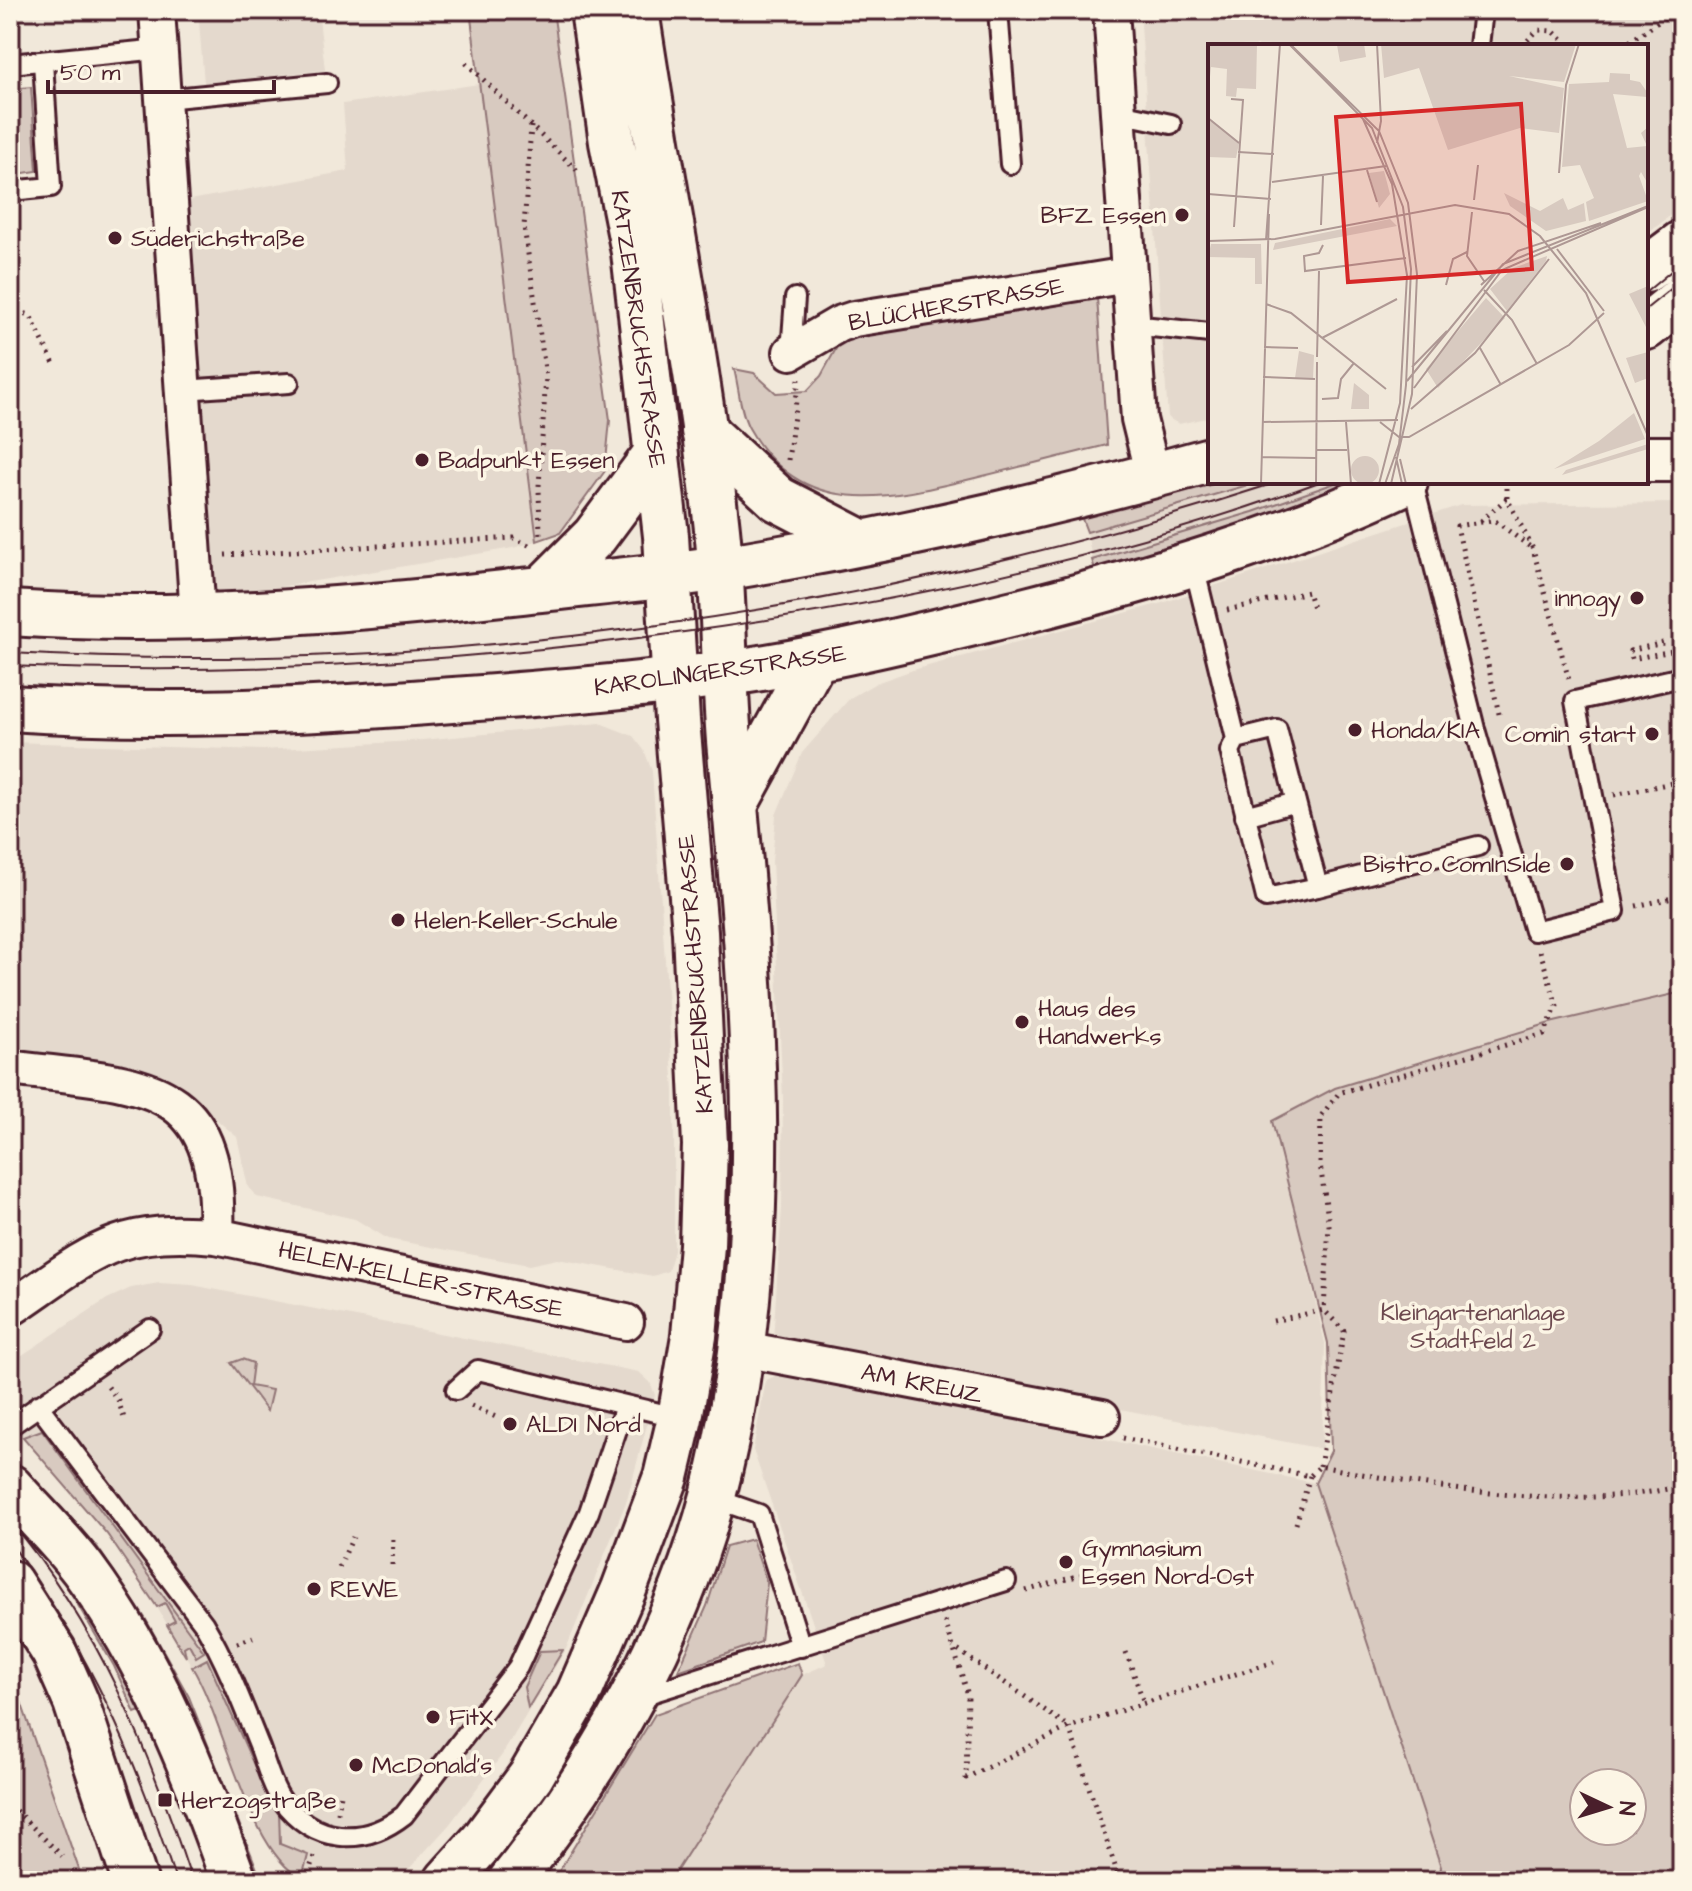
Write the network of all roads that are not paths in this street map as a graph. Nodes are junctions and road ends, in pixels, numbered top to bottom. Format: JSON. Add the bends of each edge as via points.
{"nodes":[{"id":1,"x":157,"y":10,"type":"edge"},
{"id":2,"x":593,"y":10,"type":"edge"},
{"id":3,"x":636,"y":10,"type":"edge"},
{"id":4,"x":998,"y":10,"type":"edge"},
{"id":5,"x":1111,"y":10,"type":"edge"},
{"id":6,"x":1483,"y":10,"type":"edge"},
{"id":7,"x":1479,"y":44,"type":"edge"},
{"id":8,"x":160,"y":49,"type":"junction"},
{"id":9,"x":43,"y":62,"type":"junction"},
{"id":10,"x":10,"y":64,"type":"edge"},
{"id":11,"x":327,"y":83,"type":"dead end"},
{"id":12,"x":164,"y":99,"type":"junction"},
{"id":13,"x":1119,"y":113,"type":"junction"},
{"id":14,"x":1171,"y":124,"type":"dead end"},
{"id":15,"x":1010,"y":164,"type":"dead end"},
{"id":16,"x":10,"y":191,"type":"edge"},
{"id":17,"x":1682,"y":243,"type":"edge"},
{"id":18,"x":1648,"y":268,"type":"edge"},
{"id":19,"x":1128,"y":275,"type":"junction"},
{"id":20,"x":795,"y":298,"type":"dead end"},
{"id":21,"x":1682,"y":298,"type":"edge"},
{"id":22,"x":1132,"y":325,"type":"junction"},
{"id":23,"x":1648,"y":325,"type":"edge"},
{"id":24,"x":1208,"y":333,"type":"edge"},
{"id":25,"x":791,"y":352,"type":"joint"},
{"id":26,"x":289,"y":383,"type":"dead end"},
{"id":27,"x":182,"y":390,"type":"junction"},
{"id":28,"x":704,"y":431,"type":"junction"},
{"id":29,"x":656,"y":454,"type":"junction"},
{"id":30,"x":1648,"y":459,"type":"edge"},
{"id":31,"x":1682,"y":459,"type":"edge"},
{"id":32,"x":1208,"y":461,"type":"edge"},
{"id":33,"x":1153,"y":476,"type":"junction"},
{"id":34,"x":1401,"y":484,"type":"edge"},
{"id":35,"x":1414,"y":484,"type":"edge"},
{"id":36,"x":859,"y":541,"type":"junction"},
{"id":37,"x":1193,"y":562,"type":"junction"},
{"id":38,"x":720,"y":568,"type":"junction"},
{"id":39,"x":669,"y":575,"type":"junction"},
{"id":40,"x":542,"y":589,"type":"junction"},
{"id":41,"x":10,"y":613,"type":"edge"},
{"id":42,"x":198,"y":616,"type":"junction"},
{"id":43,"x":815,"y":659,"type":"junction"},
{"id":44,"x":724,"y":674,"type":"junction"},
{"id":45,"x":1682,"y":677,"type":"edge"},
{"id":46,"x":675,"y":679,"type":"junction"},
{"id":47,"x":10,"y":708,"type":"edge"},
{"id":48,"x":1236,"y":739,"type":"junction"},
{"id":49,"x":1296,"y":802,"type":"junction"},
{"id":50,"x":735,"y":805,"type":"junction"},
{"id":51,"x":1245,"y":816,"type":"junction"},
{"id":52,"x":1478,"y":846,"type":"dead end"},
{"id":53,"x":1318,"y":887,"type":"junction"},
{"id":54,"x":10,"y":1068,"type":"edge"},
{"id":55,"x":216,"y":1236,"type":"junction"},
{"id":56,"x":10,"y":1309,"type":"edge"},
{"id":57,"x":626,"y":1322,"type":"dead end"},
{"id":58,"x":150,"y":1329,"type":"dead end"},
{"id":59,"x":743,"y":1349,"type":"junction"},
{"id":60,"x":456,"y":1390,"type":"dead end"},
{"id":61,"x":38,"y":1405,"type":"junction"},
{"id":62,"x":625,"y":1406,"type":"junction"},
{"id":63,"x":1102,"y":1417,"type":"road end"},
{"id":64,"x":680,"y":1418,"type":"junction"},
{"id":65,"x":10,"y":1426,"type":"edge"},
{"id":66,"x":10,"y":1487,"type":"edge"},
{"id":67,"x":713,"y":1498,"type":"junction"},
{"id":68,"x":1006,"y":1581,"type":"road end"},
{"id":69,"x":10,"y":1583,"type":"edge"},
{"id":70,"x":801,"y":1647,"type":"junction"},
{"id":71,"x":631,"y":1699,"type":"junction"},
{"id":72,"x":135,"y":1881,"type":"edge"},
{"id":73,"x":235,"y":1881,"type":"edge"},
{"id":74,"x":447,"y":1881,"type":"edge"},
{"id":75,"x":511,"y":1881,"type":"edge"}],
"edges":[{"from":1,"to":8,"type":"street"},
{"from":2,"to":29,"type":"main road","name":"KATZENBRUCHSTRASSE","via":[[634,252]]},
{"from":3,"to":28,"type":"main road","name":"KATZENBRUCHSTRASSE"},
{"from":4,"to":15,"type":"lane"},
{"from":5,"to":13,"type":"street"},
{"from":6,"to":7,"type":"lane"},
{"from":8,"to":9,"type":"lane"},
{"from":8,"to":12,"type":"street"},
{"from":9,"to":10,"type":"lane"},
{"from":9,"to":16,"type":"lane","via":[[51,187]]},
{"from":11,"to":12,"type":"lane"},
{"from":12,"to":27,"type":"street"},
{"from":13,"to":14,"type":"lane"},
{"from":13,"to":19,"type":"street"},
{"from":17,"to":18,"type":"main road"},
{"from":19,"to":22,"type":"street"},
{"from":19,"to":25,"type":"street","name":"BLÜCHERSTRASSE","via":[[854,319]]},
{"from":20,"to":25,"type":"lane"},
{"from":21,"to":23,"type":"main road"},
{"from":22,"to":24,"type":"lane"},
{"from":22,"to":33,"type":"street","via":[[1139,419]]},
{"from":26,"to":27,"type":"lane"},
{"from":27,"to":42,"type":"street"},
{"from":28,"to":36,"type":"main road","via":[[778,499]]},
{"from":28,"to":38,"type":"main road","name":"KATZENBRUCHSTRASSE"},
{"from":29,"to":39,"type":"main road","name":"KATZENBRUCHSTRASSE"},
{"from":29,"to":40,"type":"main road","via":[[595,536]]},
{"from":30,"to":31,"type":"main road"},
{"from":32,"to":33,"type":"main road"},
{"from":33,"to":36,"type":"main road"},
{"from":34,"to":37,"type":"main road","name":"KAROLINGERSTRASSE","via":[[1342,512]]},
{"from":35,"to":45,"type":"lane","via":[[1475,729],[1534,931],[1615,911],[1575,701]]},
{"from":36,"to":38,"type":"main road"},
{"from":37,"to":43,"type":"main road","name":"KAROLINGERSTRASSE","via":[[1077,597]]},
{"from":37,"to":48,"type":"lane"},
{"from":38,"to":39,"type":"main road"},
{"from":38,"to":44,"type":"main road","name":"KATZENBRUCHSTRASSE"},
{"from":39,"to":40,"type":"main road"},
{"from":39,"to":46,"type":"main road","name":"KATZENBRUCHSTRASSE"},
{"from":40,"to":42,"type":"main road","via":[[419,603]]},
{"from":41,"to":42,"type":"main road"},
{"from":43,"to":44,"type":"main road","name":"KAROLINGERSTRASSE"},
{"from":43,"to":50,"type":"main road"},
{"from":44,"to":46,"type":"main road","name":"KAROLINGERSTRASSE"},
{"from":44,"to":50,"type":"main road","name":"KATZENBRUCHSTRASSE"},
{"from":46,"to":47,"type":"main road","name":"KAROLINGERSTRASSE","via":[[299,712],[210,715]]},
{"from":46,"to":64,"type":"main road","name":"KATZENBRUCHSTRASSE","via":[[705,1145],[698,1294]]},
{"from":48,"to":49,"type":"lane","via":[[1277,729]]},
{"from":48,"to":51,"type":"lane","via":[[1230,751]]},
{"from":49,"to":51,"type":"lane"},
{"from":49,"to":53,"type":"lane"},
{"from":50,"to":59,"type":"main road","name":"KATZENBRUCHSTRASSE","via":[[756,1128]]},
{"from":51,"to":53,"type":"lane","via":[[1266,898]]},
{"from":52,"to":53,"type":"lane"},
{"from":54,"to":55,"type":"street","via":[[124,1083],[160,1093],[191,1117],[211,1152],[218,1198]]},
{"from":55,"to":56,"type":"street","name":"HELEN-KELLER-STRASSE","via":[[172,1231],[132,1236],[101,1248]]},
{"from":55,"to":57,"type":"street","name":"HELEN-KELLER-STRASSE"},
{"from":58,"to":61,"type":"lane"},
{"from":59,"to":63,"type":"street","name":"AM KREUZ"},
{"from":59,"to":67,"type":"main road","name":"KATZENBRUCHSTRASSE"},
{"from":60,"to":62,"type":"lane","via":[[478,1370]]},
{"from":61,"to":62,"type":"lane","via":[[204,1624],[280,1798],[314,1828],[356,1838],[383,1832],[404,1815],[518,1667],[589,1512]]},
{"from":61,"to":65,"type":"lane"},
{"from":62,"to":64,"type":"lane"},
{"from":64,"to":74,"type":"main road","name":"KATZENBRUCHSTRASSE","via":[[666,1477],[579,1693],[531,1776]]},
{"from":66,"to":73,"type":"main road","via":[[82,1569],[129,1640],[176,1730]]},
{"from":67,"to":70,"type":"lane","via":[[759,1514]]},
{"from":67,"to":71,"type":"main road","name":"KATZENBRUCHSTRASSE","via":[[668,1622]]},
{"from":68,"to":70,"type":"lane"},
{"from":69,"to":72,"type":"main road","via":[[54,1652],[76,1702]]},
{"from":70,"to":71,"type":"lane"},
{"from":71,"to":75,"type":"main road","name":"KATZENBRUCHSTRASSE","via":[[551,1830]]}]}
